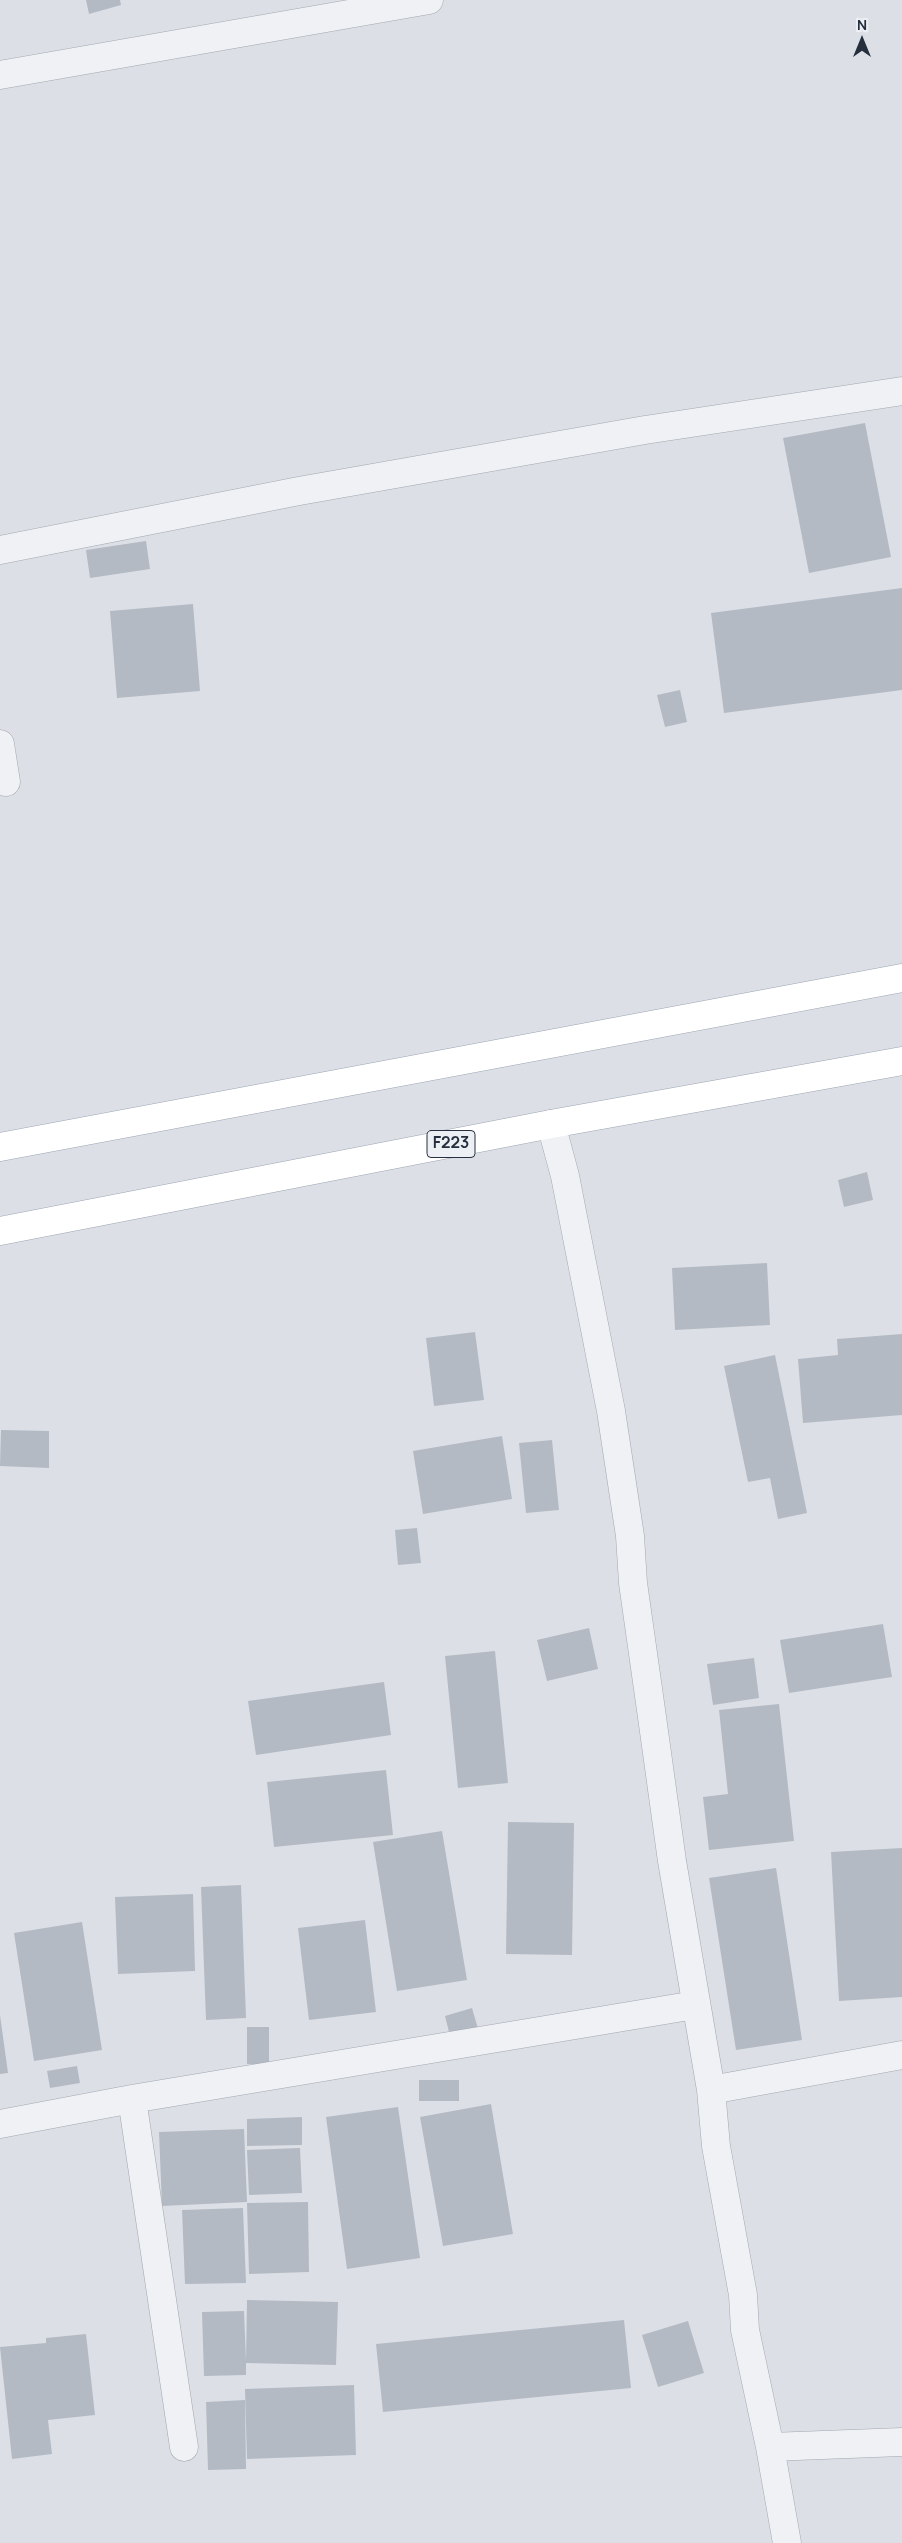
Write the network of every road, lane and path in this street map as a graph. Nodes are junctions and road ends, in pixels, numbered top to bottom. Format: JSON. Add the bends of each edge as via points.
{"nodes":[{"id":1,"x":429,"y":0,"type":"edge"},
{"id":2,"x":0,"y":75,"type":"edge"},
{"id":3,"x":902,"y":391,"type":"edge"},
{"id":4,"x":0,"y":550,"type":"edge"},
{"id":5,"x":0,"y":744,"type":"edge"},
{"id":6,"x":6,"y":782,"type":"dead end"},
{"id":7,"x":902,"y":978,"type":"edge"},
{"id":8,"x":902,"y":1061,"type":"edge"},
{"id":9,"x":551,"y":1124,"type":"junction"},
{"id":10,"x":0,"y":1147,"type":"edge"},
{"id":11,"x":0,"y":1231,"type":"edge"},
{"id":12,"x":695,"y":2005,"type":"junction"},
{"id":13,"x":902,"y":2055,"type":"edge"},
{"id":14,"x":711,"y":2090,"type":"junction"},
{"id":15,"x":132,"y":2099,"type":"junction"},
{"id":16,"x":0,"y":2124,"type":"edge"},
{"id":17,"x":902,"y":2442,"type":"edge"},
{"id":18,"x":184,"y":2447,"type":"dead end"},
{"id":19,"x":770,"y":2447,"type":"junction"},
{"id":20,"x":787,"y":2543,"type":"edge"}],
"edges":[{"from":1,"to":2,"type":"street"},
{"from":3,"to":4,"type":"street","via":[[635,431],[298,491]]},
{"from":5,"to":6,"type":"street"},
{"from":7,"to":10,"type":"main road"},
{"from":8,"to":9,"type":"main road","number":"F223"},
{"from":9,"to":11,"type":"main road","number":"F223"},
{"from":9,"to":12,"type":"street","via":[[567,1185],[614,1429]]},
{"from":12,"to":14,"type":"street"},
{"from":12,"to":15,"type":"street"},
{"from":13,"to":14,"type":"street"},
{"from":14,"to":19,"type":"street","via":[[716,2146],[742,2294],[745,2330]]},
{"from":15,"to":16,"type":"street"},
{"from":15,"to":18,"type":"street"},
{"from":17,"to":19,"type":"street"},
{"from":19,"to":20,"type":"street"}]}
